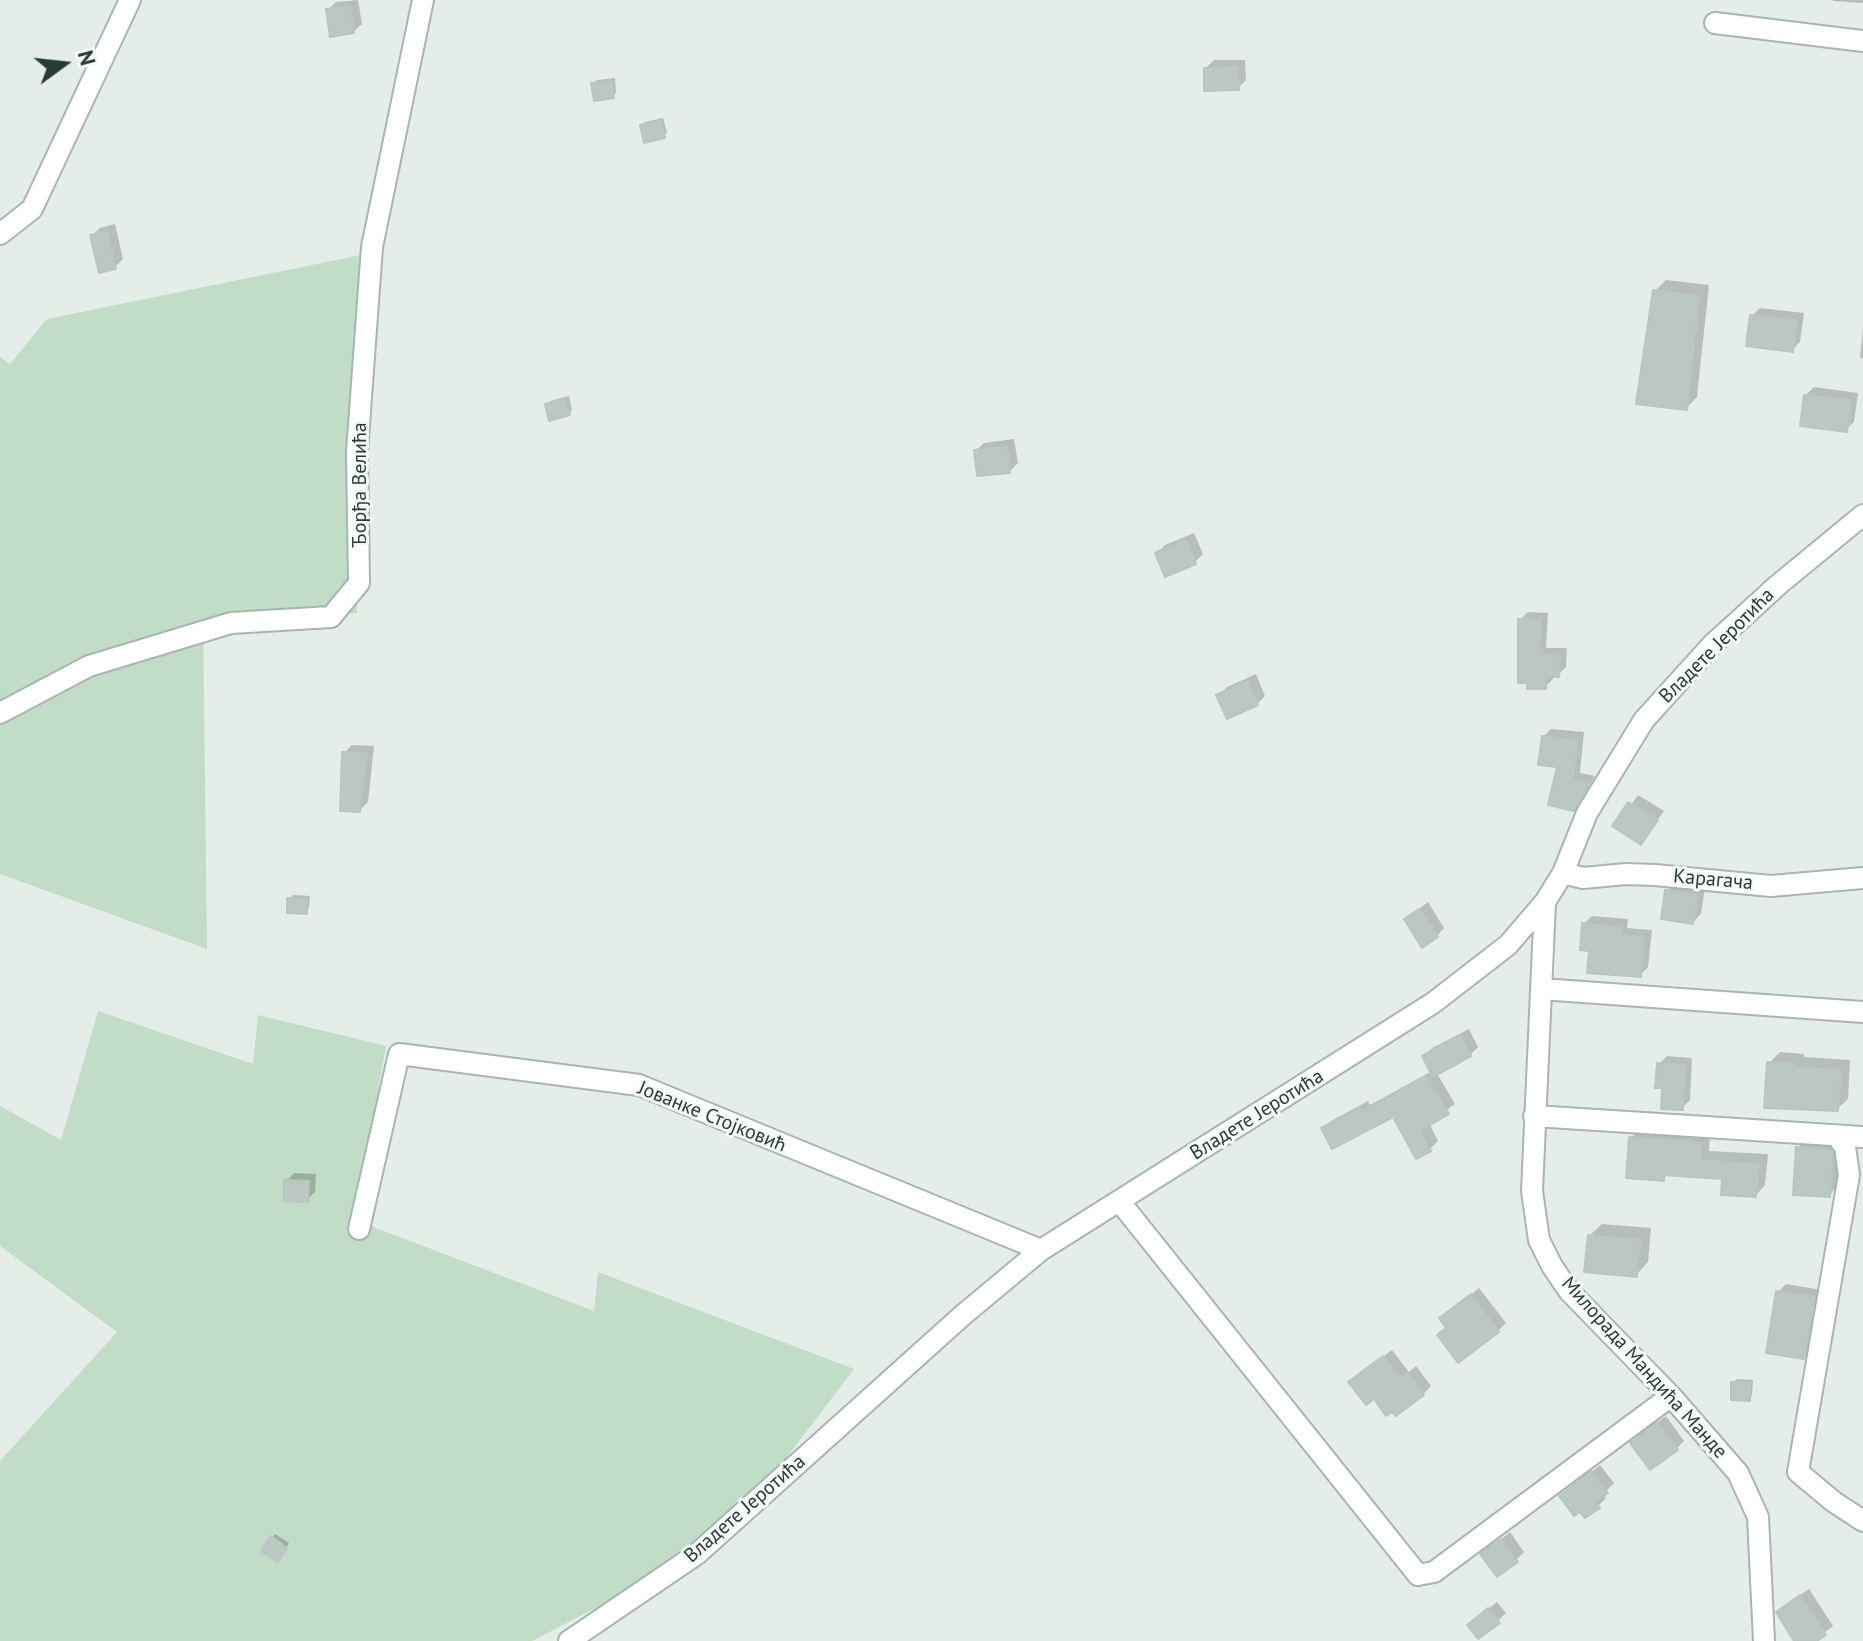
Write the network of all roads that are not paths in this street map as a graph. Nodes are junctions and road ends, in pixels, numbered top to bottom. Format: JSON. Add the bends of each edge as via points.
{"nodes":[{"id":1,"x":130,"y":0,"type":"edge"},
{"id":2,"x":423,"y":0,"type":"edge"},
{"id":3,"x":1715,"y":23,"type":"dead end"},
{"id":4,"x":1863,"y":41,"type":"edge"},
{"id":5,"x":0,"y":234,"type":"edge"},
{"id":6,"x":1863,"y":515,"type":"edge"},
{"id":7,"x":0,"y":713,"type":"edge"},
{"id":8,"x":1563,"y":873,"type":"junction"},
{"id":9,"x":1863,"y":878,"type":"edge"},
{"id":10,"x":1545,"y":902,"type":"junction"},
{"id":11,"x":1541,"y":989,"type":"junction"},
{"id":12,"x":1863,"y":1012,"type":"edge"},
{"id":13,"x":1534,"y":1116,"type":"junction"},
{"id":14,"x":1837,"y":1136,"type":"junction"},
{"id":15,"x":1863,"y":1137,"type":"edge"},
{"id":16,"x":1120,"y":1202,"type":"junction"},
{"id":17,"x":359,"y":1229,"type":"dead end"},
{"id":18,"x":1041,"y":1250,"type":"junction"},
{"id":19,"x":1671,"y":1396,"type":"junction"},
{"id":20,"x":1863,"y":1521,"type":"edge"},
{"id":21,"x":569,"y":1641,"type":"edge"},
{"id":22,"x":1764,"y":1641,"type":"edge"}],
"edges":[{"from":1,"to":5,"type":"street","via":[[32,209]]},
{"from":2,"to":7,"type":"street","name":"Ђорђа Велића","via":[[372,247],[357,452],[359,583],[331,617],[231,623],[89,666]]},
{"from":3,"to":4,"type":"street"},
{"from":6,"to":8,"type":"street","name":"Владете Јеротића","via":[[1712,645],[1644,720],[1587,813]]},
{"from":8,"to":9,"type":"street","name":"Карагача","via":[[1771,886]]},
{"from":8,"to":10,"type":"street","name":"Владете Јеротића"},
{"from":10,"to":11,"type":"street","name":"Милорада Мандића Манде"},
{"from":10,"to":16,"type":"street","name":"Владете Јеротића","via":[[1508,945],[1433,1003]]},
{"from":11,"to":12,"type":"street"},
{"from":11,"to":13,"type":"street","name":"Милорада Мандића Манде"},
{"from":13,"to":14,"type":"street"},
{"from":13,"to":19,"type":"street","name":"Милорада Мандића Манде","via":[[1532,1191],[1539,1240],[1569,1291]]},
{"from":14,"to":15,"type":"street"},
{"from":14,"to":20,"type":"street","via":[[1845,1147],[1849,1175],[1798,1472]]},
{"from":16,"to":18,"type":"street","name":"Владете Јеротића"},
{"from":16,"to":19,"type":"street","via":[[1418,1575],[1434,1572]]},
{"from":17,"to":18,"type":"street","name":"Јованке Стојковић","via":[[399,1054],[639,1085]]},
{"from":18,"to":21,"type":"street","name":"Владете Јеротића","via":[[697,1554]]},
{"from":19,"to":22,"type":"street","name":"Милорада Мандића Манде","via":[[1738,1473],[1758,1517]]}]}
